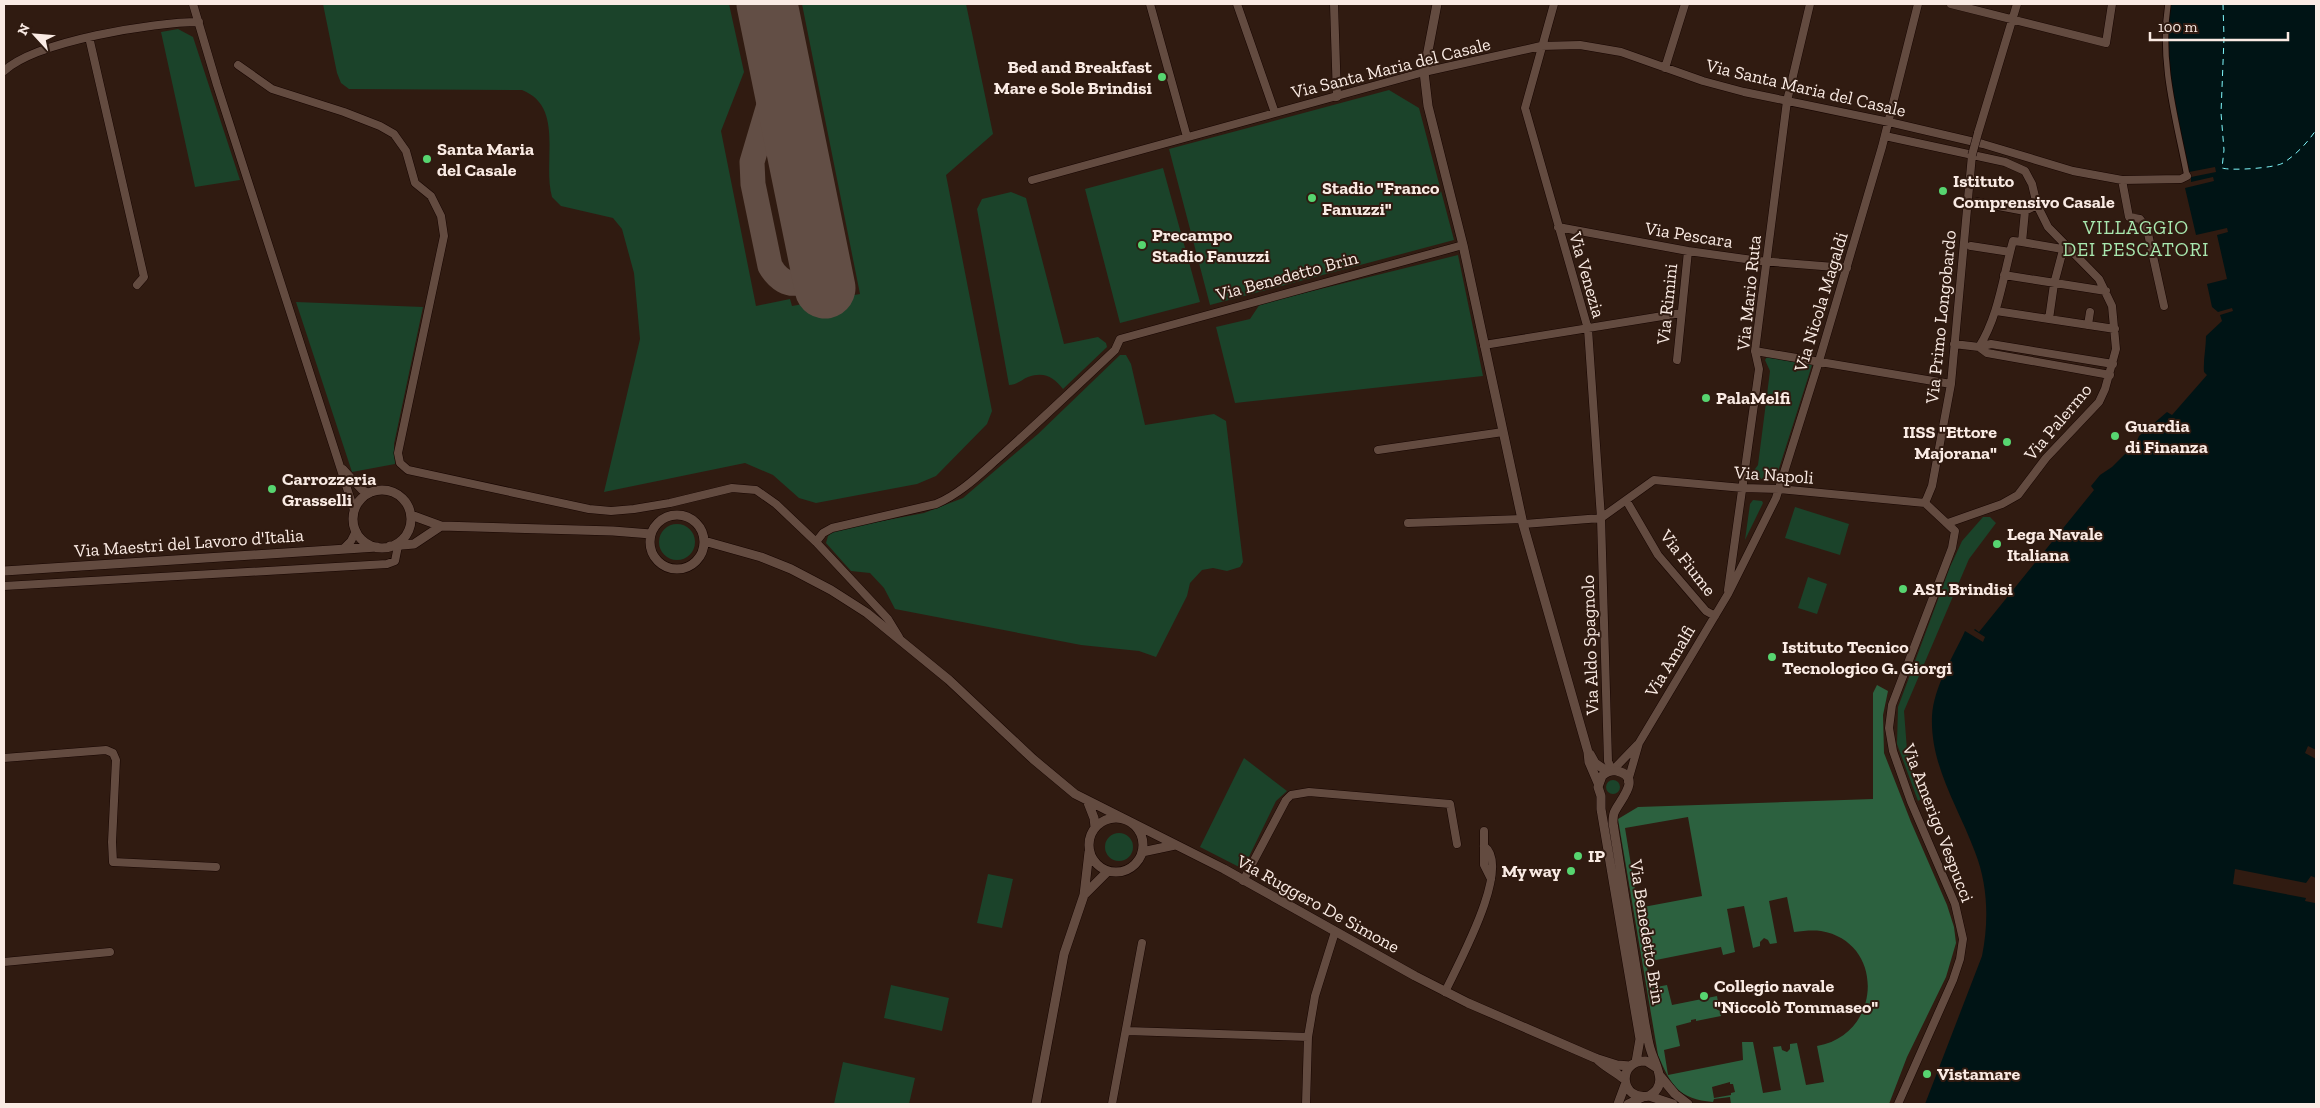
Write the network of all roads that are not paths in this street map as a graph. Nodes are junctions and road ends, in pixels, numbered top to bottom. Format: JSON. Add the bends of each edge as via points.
{"nodes":[{"id":1,"x":193,"y":4,"type":"edge"},
{"id":2,"x":1150,"y":4,"type":"edge"},
{"id":3,"x":1237,"y":4,"type":"edge"},
{"id":4,"x":1334,"y":4,"type":"edge"},
{"id":5,"x":1437,"y":4,"type":"edge"},
{"id":6,"x":1554,"y":4,"type":"edge"},
{"id":7,"x":1684,"y":4,"type":"edge"},
{"id":8,"x":1810,"y":4,"type":"edge"},
{"id":9,"x":1918,"y":4,"type":"edge"},
{"id":10,"x":1952,"y":4,"type":"edge"},
{"id":11,"x":2017,"y":4,"type":"edge"},
{"id":12,"x":2112,"y":4,"type":"edge"},
{"id":13,"x":2168,"y":4,"type":"edge"},
{"id":14,"x":2012,"y":20,"type":"junction"},
{"id":15,"x":199,"y":22,"type":"junction"},
{"id":16,"x":89,"y":36,"type":"junction"},
{"id":17,"x":1541,"y":46,"type":"junction"},
{"id":18,"x":238,"y":65,"type":"dead end"},
{"id":19,"x":1665,"y":68,"type":"junction"},
{"id":20,"x":4,"y":71,"type":"edge"},
{"id":21,"x":1424,"y":72,"type":"junction"},
{"id":22,"x":1337,"y":97,"type":"junction"},
{"id":23,"x":1788,"y":102,"type":"junction"},
{"id":24,"x":1275,"y":113,"type":"junction"},
{"id":25,"x":1889,"y":122,"type":"junction"},
{"id":26,"x":1885,"y":136,"type":"junction"},
{"id":27,"x":1187,"y":137,"type":"junction"},
{"id":28,"x":1972,"y":155,"type":"junction"},
{"id":29,"x":2187,"y":176,"type":"joint"},
{"id":30,"x":1032,"y":180,"type":"dead end"},
{"id":31,"x":2122,"y":180,"type":"junction"},
{"id":32,"x":1977,"y":202,"type":"dead end"},
{"id":33,"x":2037,"y":205,"type":"junction"},
{"id":34,"x":2025,"y":210,"type":"junction"},
{"id":35,"x":1558,"y":227,"type":"junction"},
{"id":36,"x":2022,"y":242,"type":"junction"},
{"id":37,"x":1463,"y":245,"type":"junction"},
{"id":38,"x":1971,"y":246,"type":"dead end"},
{"id":39,"x":2066,"y":250,"type":"junction"},
{"id":40,"x":1688,"y":251,"type":"junction"},
{"id":41,"x":2010,"y":252,"type":"junction"},
{"id":42,"x":1767,"y":260,"type":"junction"},
{"id":43,"x":1847,"y":268,"type":"junction"},
{"id":44,"x":2004,"y":275,"type":"junction"},
{"id":45,"x":2054,"y":284,"type":"junction"},
{"id":46,"x":137,"y":286,"type":"dead end"},
{"id":47,"x":2106,"y":291,"type":"junction"},
{"id":48,"x":2164,"y":306,"type":"dead end"},
{"id":49,"x":1996,"y":311,"type":"junction"},
{"id":50,"x":2090,"y":312,"type":"dead end"},
{"id":51,"x":1681,"y":313,"type":"junction"},
{"id":52,"x":2049,"y":319,"type":"junction"},
{"id":53,"x":2088,"y":325,"type":"junction"},
{"id":54,"x":1588,"y":329,"type":"junction"},
{"id":55,"x":2115,"y":329,"type":"junction"},
{"id":56,"x":1954,"y":344,"type":"junction"},
{"id":57,"x":1484,"y":345,"type":"junction"},
{"id":58,"x":1978,"y":347,"type":"junction"},
{"id":59,"x":1756,"y":351,"type":"junction"},
{"id":60,"x":1677,"y":360,"type":"dead end"},
{"id":61,"x":1819,"y":361,"type":"junction"},
{"id":62,"x":2113,"y":364,"type":"junction"},
{"id":63,"x":2110,"y":375,"type":"junction"},
{"id":64,"x":1951,"y":384,"type":"junction"},
{"id":65,"x":1503,"y":432,"type":"junction"},
{"id":66,"x":1378,"y":450,"type":"dead end"},
{"id":67,"x":339,"y":464,"type":"junction"},
{"id":68,"x":1743,"y":488,"type":"junction"},
{"id":69,"x":1779,"y":489,"type":"junction"},
{"id":70,"x":369,"y":493,"type":"junction"},
{"id":71,"x":1626,"y":500,"type":"junction"},
{"id":72,"x":1925,"y":503,"type":"junction"},
{"id":73,"x":354,"y":510,"type":"junction"},
{"id":74,"x":411,"y":515,"type":"junction"},
{"id":75,"x":1601,"y":518,"type":"junction"},
{"id":76,"x":1523,"y":522,"type":"junction"},
{"id":77,"x":1408,"y":523,"type":"dead end"},
{"id":78,"x":1948,"y":523,"type":"junction"},
{"id":79,"x":441,"y":526,"type":"junction"},
{"id":80,"x":356,"y":531,"type":"junction"},
{"id":81,"x":651,"y":534,"type":"junction"},
{"id":82,"x":704,"y":541,"type":"junction"},
{"id":83,"x":816,"y":542,"type":"junction"},
{"id":84,"x":394,"y":546,"type":"junction"},
{"id":85,"x":376,"y":547,"type":"junction"},
{"id":86,"x":344,"y":548,"type":"junction"},
{"id":87,"x":4,"y":571,"type":"edge"},
{"id":88,"x":4,"y":586,"type":"edge"},
{"id":89,"x":1728,"y":594,"type":"junction"},
{"id":90,"x":1715,"y":616,"type":"junction"},
{"id":91,"x":899,"y":637,"type":"junction"},
{"id":92,"x":1639,"y":743,"type":"junction"},
{"id":93,"x":1588,"y":752,"type":"junction"},
{"id":94,"x":1608,"y":754,"type":"junction"},
{"id":95,"x":4,"y":758,"type":"edge"},
{"id":96,"x":1624,"y":758,"type":"junction"},
{"id":97,"x":1610,"y":771,"type":"junction"},
{"id":98,"x":1628,"y":781,"type":"junction"},
{"id":99,"x":1598,"y":783,"type":"junction"},
{"id":100,"x":1601,"y":796,"type":"junction"},
{"id":101,"x":1087,"y":800,"type":"junction"},
{"id":102,"x":1620,"y":801,"type":"junction"},
{"id":103,"x":1127,"y":820,"type":"junction"},
{"id":104,"x":1095,"y":827,"type":"junction"},
{"id":105,"x":1484,"y":831,"type":"dead end"},
{"id":106,"x":1457,"y":844,"type":"dead end"},
{"id":107,"x":1175,"y":845,"type":"junction"},
{"id":108,"x":1089,"y":852,"type":"junction"},
{"id":109,"x":1142,"y":852,"type":"junction"},
{"id":110,"x":216,"y":868,"type":"dead end"},
{"id":111,"x":1108,"y":871,"type":"junction"},
{"id":112,"x":1243,"y":880,"type":"junction"},
{"id":113,"x":1084,"y":895,"type":"junction"},
{"id":114,"x":1335,"y":932,"type":"junction"},
{"id":115,"x":1142,"y":943,"type":"dead end"},
{"id":116,"x":110,"y":952,"type":"dead end"},
{"id":117,"x":4,"y":962,"type":"edge"},
{"id":118,"x":1446,"y":992,"type":"junction"},
{"id":119,"x":1127,"y":1030,"type":"junction"},
{"id":120,"x":1308,"y":1037,"type":"junction"},
{"id":121,"x":1595,"y":1058,"type":"junction"},
{"id":122,"x":1633,"y":1064,"type":"junction"},
{"id":123,"x":1659,"y":1072,"type":"junction"},
{"id":124,"x":1625,"y":1082,"type":"junction"},
{"id":125,"x":1646,"y":1096,"type":"junction"},
{"id":126,"x":1036,"y":1104,"type":"edge"},
{"id":127,"x":1112,"y":1104,"type":"edge"},
{"id":128,"x":1306,"y":1104,"type":"edge"},
{"id":129,"x":1618,"y":1104,"type":"edge"},
{"id":130,"x":1628,"y":1104,"type":"edge"},
{"id":131,"x":1673,"y":1104,"type":"edge"},
{"id":132,"x":1688,"y":1104,"type":"edge"},
{"id":133,"x":1898,"y":1104,"type":"edge"}],
"edges":[{"from":1,"to":15,"type":"street"},
{"from":2,"to":27,"type":"street"},
{"from":3,"to":24,"type":"street"},
{"from":4,"to":22,"type":"street"},
{"from":5,"to":21,"type":"street","name":"Via Benedetto Brin"},
{"from":6,"to":17,"type":"street","name":"Via Venezia"},
{"from":7,"to":19,"type":"street"},
{"from":8,"to":23,"type":"street","name":"Via Mario Ruta"},
{"from":9,"to":25,"type":"street","name":"Via Nicola Magaldi"},
{"from":10,"to":14,"type":"street"},
{"from":11,"to":14,"type":"street","name":"Via Primo Longobardo"},
{"from":12,"to":14,"type":"street","via":[[2106,43]]},
{"from":13,"to":29,"type":"street","via":[[2166,70]]},
{"from":14,"to":28,"type":"street","name":"Via Primo Longobardo","bridge":true},
{"from":15,"to":16,"type":"street"},
{"from":15,"to":67,"type":"street"},
{"from":16,"to":20,"type":"street","via":[[27,55]]},
{"from":16,"to":46,"type":"street","via":[[144,277]]},
{"from":17,"to":19,"type":"street","name":"Via Santa Maria del Casale","via":[[1601,48]]},
{"from":17,"to":21,"type":"street","name":"Via Santa Maria del Casale"},
{"from":17,"to":35,"type":"street","name":"Via Venezia","via":[[1525,108]]},
{"from":18,"to":83,"type":"street","via":[[272,89],[344,112],[394,134],[406,151],[414,183],[431,196],[440,216],[444,236],[398,453],[400,463],[408,470],[611,511],[745,488],[764,495]]},
{"from":19,"to":23,"type":"street","name":"Via Santa Maria del Casale"},
{"from":21,"to":22,"type":"street","name":"Via Santa Maria del Casale"},
{"from":21,"to":37,"type":"street","name":"Via Benedetto Brin","via":[[1428,106]]},
{"from":22,"to":24,"type":"street","name":"Via Santa Maria del Casale"},
{"from":23,"to":25,"type":"street","name":"Via Santa Maria del Casale"},
{"from":23,"to":42,"type":"street","name":"Via Mario Ruta"},
{"from":24,"to":27,"type":"street","name":"Via Santa Maria del Casale"},
{"from":25,"to":26,"type":"street","name":"Via Nicola Magaldi"},
{"from":25,"to":31,"type":"street","name":"Via Santa Maria del Casale","via":[[1983,144],[2074,171]]},
{"from":26,"to":28,"type":"street","name":"Via Palermo"},
{"from":26,"to":43,"type":"street","name":"Via Nicola Magaldi"},
{"from":27,"to":30,"type":"street","name":"Via Santa Maria del Casale"},
{"from":28,"to":33,"type":"street","name":"Via Palermo","via":[[2005,162],[2025,171]]},
{"from":28,"to":56,"type":"street","name":"Via Primo Longobardo"},
{"from":29,"to":31,"type":"street","name":"Via Santa Maria del Casale","via":[[2165,180]]},
{"from":31,"to":48,"type":"street","via":[[2130,217],[2140,220],[2147,229]]},
{"from":32,"to":34,"type":"street"},
{"from":33,"to":34,"type":"street"},
{"from":33,"to":39,"type":"street","name":"Via Palermo","via":[[2048,227]]},
{"from":34,"to":36,"type":"street"},
{"from":35,"to":40,"type":"street","name":"Via Pescara"},
{"from":35,"to":54,"type":"street","name":"Via Venezia"},
{"from":36,"to":39,"type":"street"},
{"from":36,"to":41,"type":"street","via":[[2013,241]]},
{"from":37,"to":57,"type":"street","name":"Via Benedetto Brin"},
{"from":37,"to":83,"type":"street","name":"Via Benedetto Brin","via":[[1120,339],[1115,350],[1023,436],[948,499],[832,528]]},
{"from":38,"to":41,"type":"street"},
{"from":39,"to":45,"type":"street"},
{"from":39,"to":47,"type":"street","name":"Via Palermo","via":[[2099,278]]},
{"from":40,"to":42,"type":"street","name":"Via Pescara"},
{"from":40,"to":51,"type":"street","name":"Via Rimini"},
{"from":41,"to":44,"type":"street"},
{"from":42,"to":43,"type":"street","name":"Via Pescara"},
{"from":42,"to":59,"type":"street","name":"Via Mario Ruta"},
{"from":43,"to":61,"type":"street","name":"Via Nicola Magaldi"},
{"from":44,"to":45,"type":"street"},
{"from":44,"to":49,"type":"street"},
{"from":45,"to":47,"type":"street"},
{"from":45,"to":52,"type":"street"},
{"from":47,"to":55,"type":"street","name":"Via Palermo"},
{"from":49,"to":52,"type":"street"},
{"from":49,"to":58,"type":"street"},
{"from":50,"to":53,"type":"street"},
{"from":51,"to":54,"type":"street"},
{"from":51,"to":60,"type":"street","name":"Via Rimini"},
{"from":52,"to":53,"type":"street"},
{"from":53,"to":55,"type":"street"},
{"from":54,"to":57,"type":"street"},
{"from":54,"to":75,"type":"street","name":"Via Venezia"},
{"from":55,"to":62,"type":"street","name":"Via Palermo"},
{"from":56,"to":58,"type":"street"},
{"from":56,"to":64,"type":"street","name":"Via Primo Longobardo"},
{"from":57,"to":65,"type":"street","name":"Via Benedetto Brin"},
{"from":58,"to":62,"type":"street","via":[[1990,344]]},
{"from":58,"to":63,"type":"street","via":[[1987,353]]},
{"from":59,"to":61,"type":"street"},
{"from":59,"to":68,"type":"street","name":"Via Mario Ruta","via":[[1758,369]]},
{"from":61,"to":64,"type":"street"},
{"from":61,"to":69,"type":"street","name":"Via Nicola Magaldi"},
{"from":62,"to":63,"type":"street","name":"Via Palermo"},
{"from":63,"to":78,"type":"street","name":"Via Palermo","via":[[2099,402],[2046,458],[2018,496]]},
{"from":64,"to":72,"type":"street","name":"Via Primo Longobardo","via":[[1932,486]]},
{"from":65,"to":66,"type":"street"},
{"from":65,"to":76,"type":"street","name":"Via Benedetto Brin"},
{"from":67,"to":70,"type":"street","via":[[354,483]]},
{"from":67,"to":73,"type":"street"},
{"from":68,"to":69,"type":"street","name":"Via Napoli"},
{"from":68,"to":71,"type":"street","name":"Via Napoli","via":[[1654,480]]},
{"from":68,"to":89,"type":"street","name":"Via Amalfi"},
{"from":69,"to":72,"type":"street","name":"Via Napoli"},
{"from":69,"to":89,"type":"street","name":"Via Amalfi","via":[[1758,539]]},
{"from":70,"to":73,"type":"street"},
{"from":70,"to":74,"type":"street","via":[[393,492],[407,504]]},
{"from":71,"to":75,"type":"street","name":"Via Napoli"},
{"from":71,"to":90,"type":"street","name":"Via Fiume","via":[[1658,554],[1706,610]]},
{"from":72,"to":78,"type":"street"},
{"from":73,"to":80,"type":"street"},
{"from":74,"to":79,"type":"street"},
{"from":74,"to":84,"type":"street","via":[[408,531]]},
{"from":75,"to":76,"type":"street"},
{"from":75,"to":94,"type":"street","name":"Via Aldo Spagnolo"},
{"from":76,"to":77,"type":"street"},
{"from":76,"to":93,"type":"street","name":"Via Benedetto Brin"},
{"from":78,"to":133,"type":"street","name":"Via Amerigo Vespucci","via":[[1955,531],[1952,548],[1892,705],[1889,728],[1893,751],[1911,802],[1955,904],[1963,941],[1953,980]]},
{"from":79,"to":81,"type":"street"},
{"from":79,"to":84,"type":"street","via":[[414,544]]},
{"from":80,"to":85,"type":"street","via":[[368,544]]},
{"from":80,"to":86,"type":"street"},
{"from":81,"to":82,"type":"street","via":[[663,518],[679,514],[695,521]]},
{"from":81,"to":82,"type":"street","via":[[653,556],[674,569],[690,566],[697,560]]},
{"from":82,"to":91,"type":"street","via":[[791,569],[831,590]]},
{"from":83,"to":91,"type":"street","via":[[888,619]]},
{"from":84,"to":85,"type":"street"},
{"from":84,"to":88,"type":"street","via":[[396,561],[388,564]]},
{"from":85,"to":86,"type":"street","name":"Via Maestri del Lavoro d'Italia"},
{"from":86,"to":87,"type":"street","name":"Via Maestri del Lavoro d'Italia"},
{"from":89,"to":90,"type":"street","name":"Via Amalfi"},
{"from":90,"to":92,"type":"street","name":"Via Amalfi"},
{"from":91,"to":101,"type":"street","name":"Via Ruggero De Simone","via":[[1033,759]]},
{"from":92,"to":96,"type":"street","name":"Via Amalfi"},
{"from":92,"to":98,"type":"street","name":"Via Amalfi"},
{"from":93,"to":97,"type":"street","name":"Via Benedetto Brin","via":[[1595,763]]},
{"from":93,"to":99,"type":"street","name":"Via Benedetto Brin"},
{"from":94,"to":96,"type":"street"},
{"from":94,"to":97,"type":"street","name":"Via Aldo Spagnolo"},
{"from":95,"to":110,"type":"street","via":[[106,750],[113,753],[116,760],[113,862]]},
{"from":96,"to":97,"type":"street","name":"Via Amalfi"},
{"from":97,"to":98,"type":"street","name":"Via Benedetto Brin","via":[[1622,773]]},
{"from":97,"to":99,"type":"street"},
{"from":98,"to":102,"type":"street","name":"Via Benedetto Brin","via":[[1628,792]]},
{"from":99,"to":100,"type":"street","name":"Via Benedetto Brin"},
{"from":100,"to":102,"type":"street","via":[[1612,802]]},
{"from":100,"to":122,"type":"street","name":"Via Benedetto Brin","via":[[1640,1039]]},
{"from":101,"to":103,"type":"street","name":"Via Ruggero De Simone"},
{"from":101,"to":104,"type":"street"},
{"from":102,"to":123,"type":"street","name":"Via Benedetto Brin","via":[[1613,823],[1645,1024]]},
{"from":103,"to":104,"type":"street","via":[[1110,819]]},
{"from":103,"to":107,"type":"street","name":"Via Ruggero De Simone"},
{"from":103,"to":109,"type":"street","name":"Via Ruggero De Simone","via":[[1139,831]]},
{"from":104,"to":108,"type":"street"},
{"from":105,"to":118,"type":"street","via":[[1484,866],[1491,879],[1483,907]]},
{"from":106,"to":112,"type":"street","via":[[1450,804],[1297,793],[1286,800]]},
{"from":107,"to":109,"type":"street"},
{"from":107,"to":112,"type":"street","name":"Via Ruggero De Simone"},
{"from":108,"to":111,"type":"street","via":[[1098,866]]},
{"from":108,"to":113,"type":"street"},
{"from":109,"to":111,"type":"street","via":[[1130,869]]},
{"from":111,"to":113,"type":"street"},
{"from":112,"to":114,"type":"street","name":"Via Ruggero De Simone"},
{"from":113,"to":126,"type":"street","via":[[1064,954]]},
{"from":114,"to":118,"type":"street","name":"Via Ruggero De Simone"},
{"from":114,"to":120,"type":"street","via":[[1315,996]]},
{"from":115,"to":119,"type":"street"},
{"from":116,"to":117,"type":"street"},
{"from":118,"to":121,"type":"street","name":"Via Ruggero De Simone"},
{"from":119,"to":120,"type":"street"},
{"from":119,"to":127,"type":"street"},
{"from":120,"to":128,"type":"street"},
{"from":121,"to":122,"type":"street","name":"Via Ruggero De Simone","via":[[1616,1065]]},
{"from":121,"to":124,"type":"street","name":"Via Ruggero De Simone"},
{"from":122,"to":123,"type":"street","via":[[1650,1062]]},
{"from":122,"to":124,"type":"street"},
{"from":123,"to":125,"type":"street","via":[[1659,1085]]},
{"from":123,"to":132,"type":"street"},
{"from":124,"to":125,"type":"street","via":[[1632,1094]]},
{"from":124,"to":129,"type":"street"},
{"from":125,"to":130,"type":"street"},
{"from":125,"to":131,"type":"street"}]}
